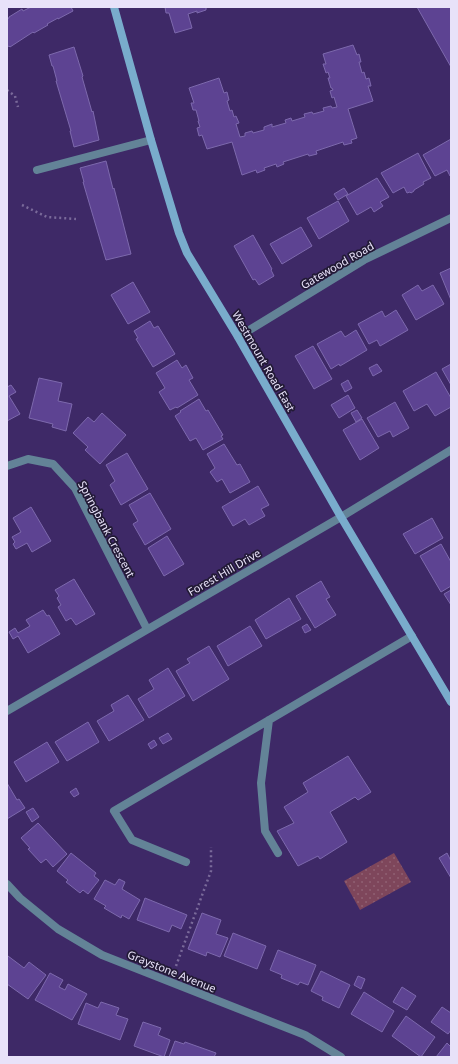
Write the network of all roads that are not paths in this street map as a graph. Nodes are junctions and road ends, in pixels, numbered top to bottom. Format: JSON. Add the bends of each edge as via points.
{"nodes":[{"id":1,"x":114,"y":7,"type":"edge"},
{"id":2,"x":151,"y":140,"type":"junction"},
{"id":3,"x":38,"y":170,"type":"dead end"},
{"id":4,"x":451,"y":218,"type":"edge"},
{"id":5,"x":238,"y":338,"type":"junction"},
{"id":6,"x":451,"y":450,"type":"edge"},
{"id":7,"x":7,"y":466,"type":"edge"},
{"id":8,"x":341,"y":517,"type":"junction"},
{"id":9,"x":147,"y":629,"type":"junction"},
{"id":10,"x":412,"y":636,"type":"junction"},
{"id":11,"x":451,"y":702,"type":"edge"},
{"id":12,"x":7,"y":711,"type":"edge"},
{"id":13,"x":270,"y":720,"type":"junction"},
{"id":14,"x":278,"y":853,"type":"dead end"},
{"id":15,"x":186,"y":862,"type":"dead end"},
{"id":16,"x":7,"y":884,"type":"edge"},
{"id":17,"x":341,"y":1057,"type":"edge"}],
"edges":[{"from":1,"to":2,"type":"main road","name":"Westmount Road East"},
{"from":2,"to":3,"type":"street"},
{"from":2,"to":5,"type":"main road","name":"Westmount Road East","via":[[187,253]]},
{"from":4,"to":5,"type":"street","name":"Gatewood Road","via":[[364,260]]},
{"from":5,"to":8,"type":"main road","name":"Westmount Road East"},
{"from":6,"to":8,"type":"street","name":"Forest Hill Drive"},
{"from":7,"to":9,"type":"street","name":"Springbank Crescent","via":[[28,459],[53,464],[75,488]]},
{"from":8,"to":9,"type":"street","name":"Forest Hill Drive"},
{"from":8,"to":10,"type":"main road","name":"Westmount Road East"},
{"from":9,"to":12,"type":"street","name":"Forest Hill Drive"},
{"from":10,"to":11,"type":"main road","name":"Westmount Road East"},
{"from":10,"to":13,"type":"street"},
{"from":13,"to":14,"type":"street","via":[[261,783],[265,831]]},
{"from":13,"to":15,"type":"street","via":[[114,811],[132,840]]},
{"from":16,"to":17,"type":"street","name":"Graystone Avenue","via":[[58,929],[102,955],[305,1035]]}]}
